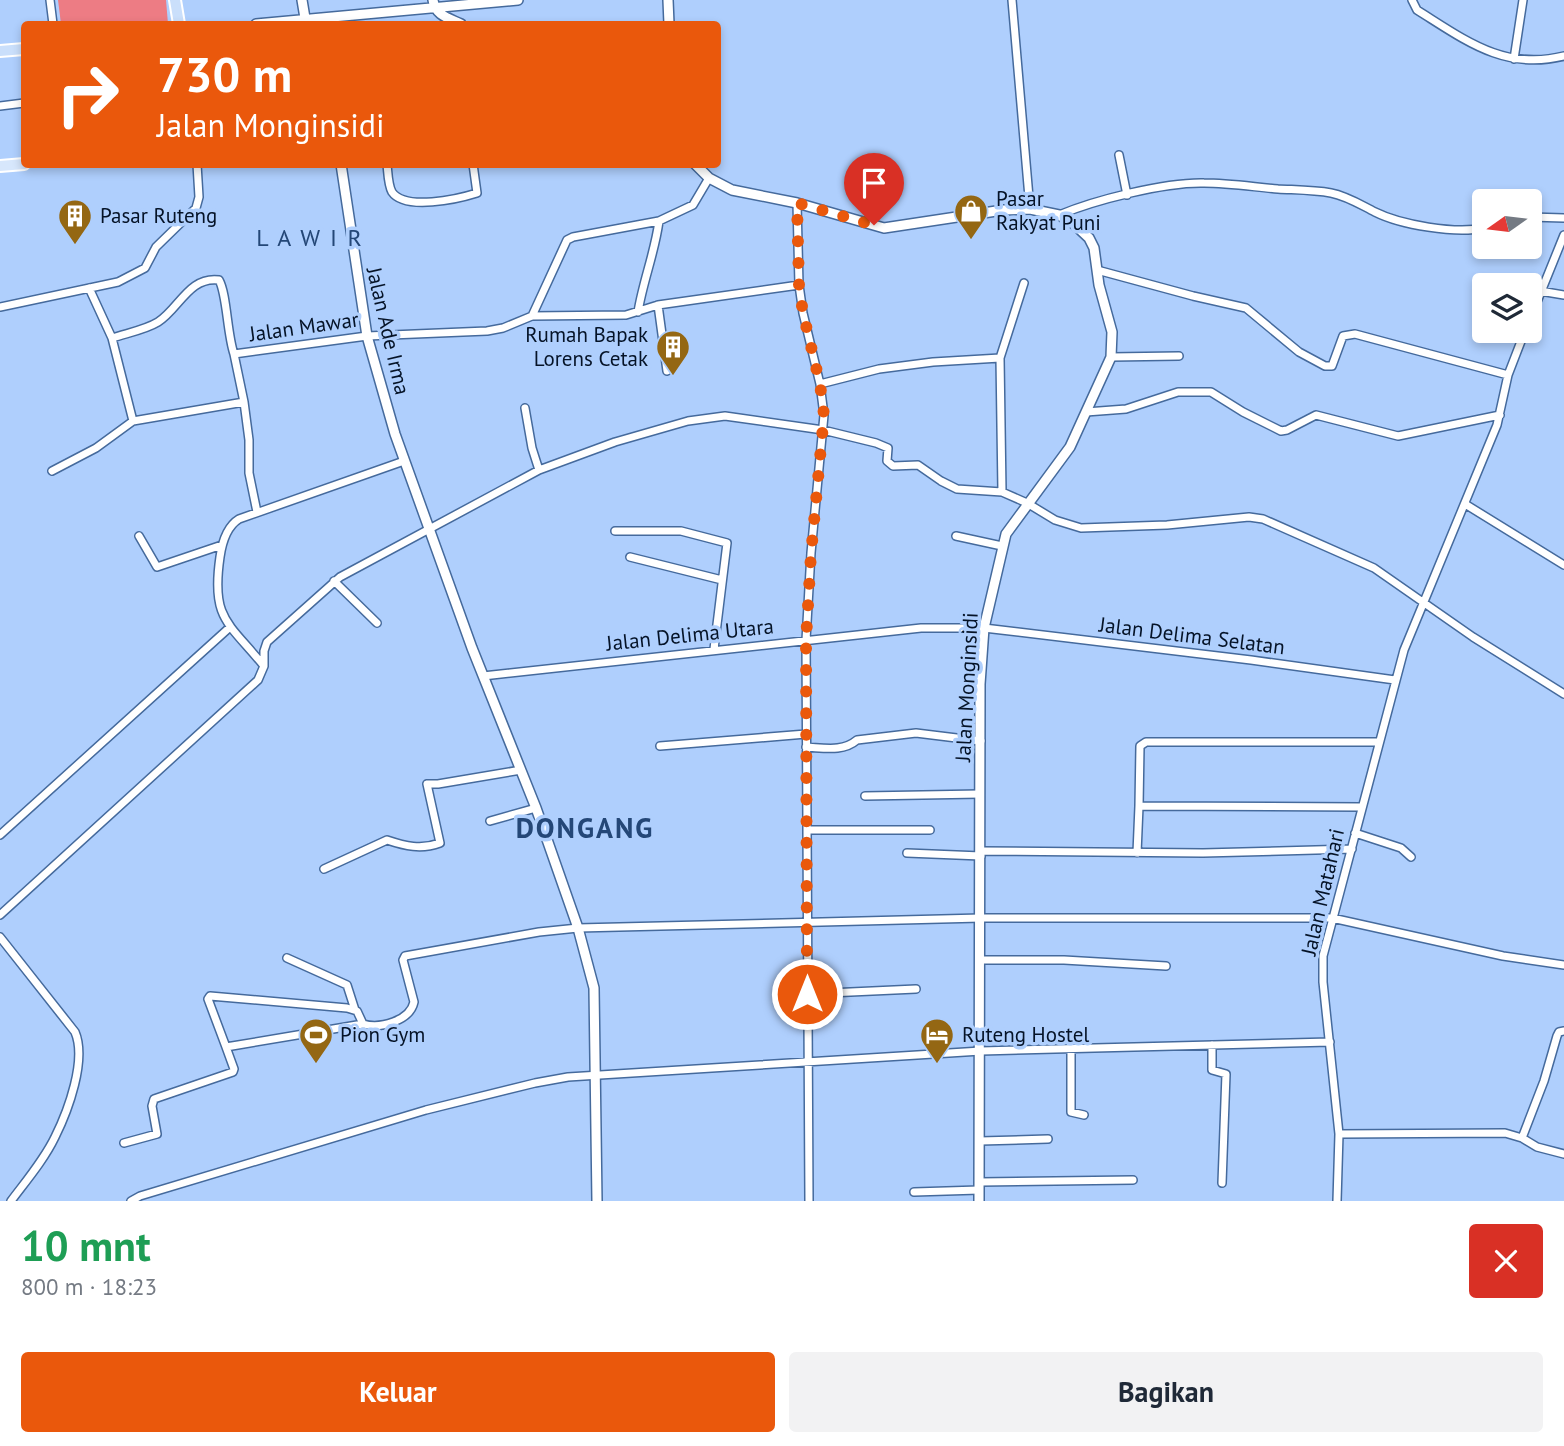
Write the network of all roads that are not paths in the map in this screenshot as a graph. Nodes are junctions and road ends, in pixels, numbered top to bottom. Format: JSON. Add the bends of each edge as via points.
{"nodes":[{"id":1,"x":50,"y":0,"type":"edge"},
{"id":2,"x":175,"y":0,"type":"edge"},
{"id":3,"x":302,"y":0,"type":"edge"},
{"id":4,"x":518,"y":0,"type":"edge"},
{"id":5,"x":668,"y":0,"type":"edge"},
{"id":6,"x":1012,"y":0,"type":"edge"},
{"id":7,"x":1412,"y":0,"type":"edge"},
{"id":8,"x":1522,"y":0,"type":"edge"},
{"id":9,"x":433,"y":4,"type":"edge"},
{"id":10,"x":53,"y":21,"type":"edge"},
{"id":11,"x":178,"y":21,"type":"edge"},
{"id":12,"x":305,"y":21,"type":"edge"},
{"id":13,"x":312,"y":21,"type":"edge"},
{"id":14,"x":454,"y":21,"type":"edge"},
{"id":15,"x":669,"y":21,"type":"edge"},
{"id":16,"x":21,"y":48,"type":"edge"},
{"id":17,"x":0,"y":51,"type":"edge"},
{"id":18,"x":1564,"y":57,"type":"edge"},
{"id":19,"x":1514,"y":59,"type":"junction"},
{"id":20,"x":21,"y":103,"type":"edge"},
{"id":21,"x":0,"y":106,"type":"edge"},
{"id":22,"x":1119,"y":155,"type":"dead end"},
{"id":23,"x":21,"y":164,"type":"edge"},
{"id":24,"x":0,"y":166,"type":"edge"},
{"id":25,"x":197,"y":168,"type":"edge"},
{"id":26,"x":342,"y":168,"type":"edge"},
{"id":27,"x":388,"y":168,"type":"edge"},
{"id":28,"x":474,"y":168,"type":"edge"},
{"id":29,"x":699,"y":168,"type":"edge"},
{"id":30,"x":709,"y":177,"type":"junction"},
{"id":31,"x":1127,"y":195,"type":"junction"},
{"id":32,"x":797,"y":203,"type":"junction"},
{"id":33,"x":1030,"y":209,"type":"junction"},
{"id":34,"x":1059,"y":215,"type":"junction"},
{"id":35,"x":1542,"y":217,"type":"edge"},
{"id":36,"x":1564,"y":218,"type":"edge"},
{"id":37,"x":659,"y":221,"type":"junction"},
{"id":38,"x":1472,"y":230,"type":"edge"},
{"id":39,"x":1564,"y":235,"type":"edge"},
{"id":40,"x":1097,"y":270,"type":"junction"},
{"id":41,"x":1024,"y":283,"type":"dead end"},
{"id":42,"x":799,"y":285,"type":"junction"},
{"id":43,"x":1542,"y":286,"type":"edge"},
{"id":44,"x":89,"y":288,"type":"junction"},
{"id":45,"x":1542,"y":291,"type":"edge"},
{"id":46,"x":1564,"y":295,"type":"edge"},
{"id":47,"x":659,"y":305,"type":"junction"},
{"id":48,"x":0,"y":307,"type":"edge"},
{"id":49,"x":638,"y":312,"type":"junction"},
{"id":50,"x":532,"y":316,"type":"junction"},
{"id":51,"x":367,"y":336,"type":"junction"},
{"id":52,"x":112,"y":338,"type":"junction"},
{"id":53,"x":1520,"y":343,"type":"edge"},
{"id":54,"x":234,"y":354,"type":"junction"},
{"id":55,"x":1179,"y":356,"type":"dead end"},
{"id":56,"x":1111,"y":357,"type":"junction"},
{"id":57,"x":1000,"y":358,"type":"junction"},
{"id":58,"x":667,"y":370,"type":"dead end"},
{"id":59,"x":1508,"y":375,"type":"junction"},
{"id":60,"x":820,"y":384,"type":"junction"},
{"id":61,"x":244,"y":402,"type":"junction"},
{"id":62,"x":525,"y":408,"type":"dead end"},
{"id":63,"x":1086,"y":412,"type":"junction"},
{"id":64,"x":1500,"y":415,"type":"junction"},
{"id":65,"x":133,"y":421,"type":"junction"},
{"id":66,"x":823,"y":430,"type":"junction"},
{"id":67,"x":404,"y":461,"type":"junction"},
{"id":68,"x":539,"y":470,"type":"junction"},
{"id":69,"x":52,"y":471,"type":"dead end"},
{"id":70,"x":1002,"y":492,"type":"junction"},
{"id":71,"x":1027,"y":503,"type":"junction"},
{"id":72,"x":1465,"y":504,"type":"junction"},
{"id":73,"x":257,"y":512,"type":"junction"},
{"id":74,"x":429,"y":527,"type":"junction"},
{"id":75,"x":615,"y":531,"type":"dead end"},
{"id":76,"x":139,"y":536,"type":"dead end"},
{"id":77,"x":956,"y":536,"type":"dead end"},
{"id":78,"x":222,"y":545,"type":"junction"},
{"id":79,"x":1002,"y":546,"type":"junction"},
{"id":80,"x":630,"y":557,"type":"dead end"},
{"id":81,"x":1564,"y":565,"type":"edge"},
{"id":82,"x":722,"y":580,"type":"junction"},
{"id":83,"x":334,"y":582,"type":"junction"},
{"id":84,"x":1425,"y":604,"type":"junction"},
{"id":85,"x":377,"y":623,"type":"dead end"},
{"id":86,"x":229,"y":628,"type":"junction"},
{"id":87,"x":984,"y":628,"type":"junction"},
{"id":88,"x":806,"y":640,"type":"junction"},
{"id":89,"x":714,"y":649,"type":"junction"},
{"id":90,"x":264,"y":666,"type":"junction"},
{"id":91,"x":483,"y":676,"type":"junction"},
{"id":92,"x":1395,"y":680,"type":"junction"},
{"id":93,"x":1564,"y":694,"type":"edge"},
{"id":94,"x":806,"y":734,"type":"junction"},
{"id":95,"x":981,"y":741,"type":"junction"},
{"id":96,"x":1378,"y":742,"type":"junction"},
{"id":97,"x":660,"y":746,"type":"dead end"},
{"id":98,"x":806,"y":747,"type":"junction"},
{"id":99,"x":521,"y":770,"type":"junction"},
{"id":100,"x":980,"y":794,"type":"junction"},
{"id":101,"x":865,"y":796,"type":"dead end"},
{"id":102,"x":1139,"y":806,"type":"junction"},
{"id":103,"x":1361,"y":807,"type":"junction"},
{"id":104,"x":536,"y":808,"type":"junction"},
{"id":105,"x":490,"y":821,"type":"dead end"},
{"id":106,"x":807,"y":830,"type":"junction"},
{"id":107,"x":930,"y":830,"type":"dead end"},
{"id":108,"x":1355,"y":833,"type":"junction"},
{"id":109,"x":0,"y":835,"type":"edge"},
{"id":110,"x":1352,"y":849,"type":"junction"},
{"id":111,"x":1137,"y":852,"type":"junction"},
{"id":112,"x":907,"y":853,"type":"dead end"},
{"id":113,"x":981,"y":853,"type":"junction"},
{"id":114,"x":1412,"y":857,"type":"dead end"},
{"id":115,"x":324,"y":869,"type":"dead end"},
{"id":116,"x":0,"y":915,"type":"edge"},
{"id":117,"x":981,"y":918,"type":"junction"},
{"id":118,"x":1332,"y":918,"type":"junction"},
{"id":119,"x":807,"y":923,"type":"junction"},
{"id":120,"x":578,"y":928,"type":"junction"},
{"id":121,"x":0,"y":937,"type":"edge"},
{"id":122,"x":287,"y":958,"type":"dead end"},
{"id":123,"x":981,"y":960,"type":"junction"},
{"id":124,"x":1564,"y":965,"type":"edge"},
{"id":125,"x":1166,"y":966,"type":"dead end"},
{"id":126,"x":916,"y":989,"type":"dead end"},
{"id":127,"x":807,"y":994,"type":"junction"},
{"id":128,"x":355,"y":1010,"type":"junction"},
{"id":129,"x":363,"y":1024,"type":"junction"},
{"id":130,"x":1564,"y":1031,"type":"edge"},
{"id":131,"x":1330,"y":1042,"type":"junction"},
{"id":132,"x":1212,"y":1045,"type":"junction"},
{"id":133,"x":226,"y":1047,"type":"junction"},
{"id":134,"x":1071,"y":1049,"type":"junction"},
{"id":135,"x":981,"y":1051,"type":"junction"},
{"id":136,"x":808,"y":1061,"type":"junction"},
{"id":137,"x":597,"y":1075,"type":"junction"},
{"id":138,"x":1084,"y":1115,"type":"dead end"},
{"id":139,"x":1339,"y":1134,"type":"junction"},
{"id":140,"x":1522,"y":1138,"type":"junction"},
{"id":141,"x":1048,"y":1139,"type":"dead end"},
{"id":142,"x":980,"y":1142,"type":"junction"},
{"id":143,"x":124,"y":1143,"type":"dead end"},
{"id":144,"x":1564,"y":1154,"type":"edge"},
{"id":145,"x":1133,"y":1180,"type":"dead end"},
{"id":146,"x":1222,"y":1184,"type":"dead end"},
{"id":147,"x":980,"y":1186,"type":"junction"},
{"id":148,"x":914,"y":1192,"type":"dead end"},
{"id":149,"x":11,"y":1201,"type":"edge"},
{"id":150,"x":131,"y":1201,"type":"edge"},
{"id":151,"x":597,"y":1201,"type":"edge"},
{"id":152,"x":810,"y":1201,"type":"edge"},
{"id":153,"x":979,"y":1201,"type":"edge"},
{"id":154,"x":1337,"y":1201,"type":"edge"}],
"edges":[{"from":1,"to":10,"type":"street"},
{"from":2,"to":11,"type":"highway"},
{"from":3,"to":12,"type":"street"},
{"from":4,"to":9,"type":"street"},
{"from":5,"to":15,"type":"street"},
{"from":6,"to":33,"type":"street"},
{"from":7,"to":19,"type":"street","via":[[1417,10],[1456,35],[1482,50]]},
{"from":8,"to":19,"type":"street"},
{"from":9,"to":13,"type":"street"},
{"from":9,"to":14,"type":"street"},
{"from":16,"to":17,"type":"highway"},
{"from":18,"to":19,"type":"street"},
{"from":20,"to":21,"type":"street"},
{"from":22,"to":31,"type":"street"},
{"from":23,"to":24,"type":"main road"},
{"from":25,"to":44,"type":"street","via":[[196,208],[156,247],[145,268],[118,282]]},
{"from":26,"to":51,"type":"street","name":"Jalan Ade Irma"},
{"from":27,"to":28,"type":"street","via":[[391,191],[414,204],[477,193]]},
{"from":29,"to":30,"type":"street","name":"Jalan Monginsidi"},
{"from":30,"to":32,"type":"street","name":"Jalan Monginsidi","via":[[732,190]]},
{"from":30,"to":37,"type":"street","via":[[693,205]]},
{"from":31,"to":34,"type":"street"},
{"from":31,"to":38,"type":"street","via":[[1203,183],[1332,193],[1413,223]]},
{"from":32,"to":33,"type":"street","name":"Jalan Monginsidi","via":[[884,228]]},
{"from":32,"to":42,"type":"street"},
{"from":33,"to":34,"type":"street","name":"Jalan Monginsidi"},
{"from":34,"to":40,"type":"street","name":"Jalan Monginsidi","via":[[1089,238]]},
{"from":35,"to":36,"type":"street"},
{"from":37,"to":49,"type":"street"},
{"from":37,"to":50,"type":"street","via":[[570,238]]},
{"from":39,"to":43,"type":"street"},
{"from":40,"to":56,"type":"street","name":"Jalan Monginsidi","via":[[1112,332]]},
{"from":40,"to":59,"type":"street","via":[[1250,310],[1299,352],[1325,366],[1332,366],[1343,336],[1355,334]]},
{"from":41,"to":57,"type":"street"},
{"from":42,"to":47,"type":"street","name":"Jalan Mawar"},
{"from":42,"to":60,"type":"street"},
{"from":44,"to":48,"type":"street"},
{"from":44,"to":52,"type":"street"},
{"from":45,"to":46,"type":"street"},
{"from":47,"to":49,"type":"street","name":"Jalan Mawar"},
{"from":47,"to":58,"type":"street"},
{"from":49,"to":50,"type":"street","name":"Jalan Mawar"},
{"from":50,"to":51,"type":"street","name":"Jalan Mawar","via":[[486,331]]},
{"from":51,"to":54,"type":"street","name":"Jalan Mawar"},
{"from":51,"to":67,"type":"street","name":"Jalan Ade Irma"},
{"from":52,"to":54,"type":"street","name":"Jalan Mawar","via":[[155,324],[190,289],[216,279],[222,286]]},
{"from":52,"to":65,"type":"street"},
{"from":53,"to":59,"type":"street","name":"Jalan Matahari"},
{"from":54,"to":61,"type":"street"},
{"from":55,"to":56,"type":"street"},
{"from":56,"to":63,"type":"street","name":"Jalan Monginsidi"},
{"from":57,"to":60,"type":"street","via":[[879,369]]},
{"from":57,"to":70,"type":"street"},
{"from":59,"to":64,"type":"street","name":"Jalan Matahari"},
{"from":60,"to":66,"type":"street"},
{"from":61,"to":65,"type":"street"},
{"from":61,"to":73,"type":"street","via":[[249,477]]},
{"from":62,"to":68,"type":"street"},
{"from":63,"to":64,"type":"street","via":[[1126,409],[1178,392],[1211,392],[1281,430],[1316,415],[1398,436]]},
{"from":63,"to":71,"type":"street","name":"Jalan Monginsidi","via":[[1070,447]]},
{"from":64,"to":72,"type":"street","name":"Jalan Matahari"},
{"from":65,"to":69,"type":"street","via":[[96,448]]},
{"from":66,"to":68,"type":"street","via":[[708,417],[615,442]]},
{"from":66,"to":70,"type":"street","via":[[886,446],[889,464],[918,465],[957,489]]},
{"from":66,"to":88,"type":"street"},
{"from":67,"to":73,"type":"street"},
{"from":67,"to":74,"type":"street","name":"Jalan Ade Irma"},
{"from":68,"to":74,"type":"street"},
{"from":70,"to":71,"type":"street"},
{"from":71,"to":79,"type":"street","name":"Jalan Monginsidi"},
{"from":71,"to":84,"type":"street","via":[[1055,520],[1081,527],[1263,519],[1374,568]]},
{"from":72,"to":81,"type":"street"},
{"from":72,"to":84,"type":"street","name":"Jalan Matahari"},
{"from":73,"to":78,"type":"street","via":[[234,521]]},
{"from":74,"to":83,"type":"street"},
{"from":74,"to":91,"type":"street","name":"Jalan Ade Irma"},
{"from":75,"to":82,"type":"street","via":[[681,531],[726,542]]},
{"from":76,"to":78,"type":"street","via":[[158,567]]},
{"from":77,"to":79,"type":"street"},
{"from":78,"to":86,"type":"street","via":[[217,596]]},
{"from":79,"to":87,"type":"street","name":"Jalan Monginsidi"},
{"from":80,"to":82,"type":"street"},
{"from":82,"to":89,"type":"street"},
{"from":83,"to":85,"type":"street"},
{"from":83,"to":90,"type":"street","via":[[267,642]]},
{"from":84,"to":92,"type":"street","name":"Jalan Matahari"},
{"from":84,"to":93,"type":"street"},
{"from":86,"to":90,"type":"street"},
{"from":86,"to":109,"type":"street"},
{"from":87,"to":88,"type":"street","name":"Jalan Delima Utara","via":[[921,628]]},
{"from":87,"to":92,"type":"street","name":"Jalan Delima Selatan"},
{"from":87,"to":95,"type":"street","name":"Jalan Monginsidi"},
{"from":88,"to":89,"type":"street","name":"Jalan Delima Utara"},
{"from":88,"to":94,"type":"street"},
{"from":89,"to":91,"type":"street","name":"Jalan Delima Utara"},
{"from":90,"to":116,"type":"street","via":[[254,685]]},
{"from":91,"to":99,"type":"street","name":"Jalan Ade Irma"},
{"from":92,"to":96,"type":"street","name":"Jalan Matahari"},
{"from":94,"to":97,"type":"street"},
{"from":94,"to":98,"type":"street"},
{"from":95,"to":98,"type":"street","via":[[909,733],[857,740],[850,747]]},
{"from":95,"to":100,"type":"street","name":"Jalan Monginsidi"},
{"from":96,"to":102,"type":"street","via":[[1146,742],[1140,746]]},
{"from":96,"to":103,"type":"street","name":"Jalan Matahari"},
{"from":98,"to":106,"type":"street"},
{"from":99,"to":104,"type":"street","name":"Jalan Ade Irma"},
{"from":99,"to":115,"type":"street","via":[[427,784],[440,843],[405,846],[387,840]]},
{"from":100,"to":101,"type":"street"},
{"from":100,"to":113,"type":"street","name":"Jalan Monginsidi"},
{"from":102,"to":103,"type":"street"},
{"from":102,"to":111,"type":"street"},
{"from":103,"to":108,"type":"street","name":"Jalan Matahari"},
{"from":104,"to":105,"type":"street"},
{"from":104,"to":120,"type":"street","name":"Jalan Ade Irma"},
{"from":106,"to":107,"type":"street"},
{"from":106,"to":119,"type":"street"},
{"from":108,"to":110,"type":"street","name":"Jalan Matahari"},
{"from":108,"to":114,"type":"street","via":[[1401,848]]},
{"from":110,"to":111,"type":"street"},
{"from":110,"to":118,"type":"street","name":"Jalan Matahari"},
{"from":111,"to":113,"type":"street"},
{"from":112,"to":113,"type":"street"},
{"from":113,"to":117,"type":"street","name":"Jalan Monginsidi"},
{"from":117,"to":118,"type":"street"},
{"from":117,"to":119,"type":"street"},
{"from":117,"to":123,"type":"street","name":"Jalan Monginsidi"},
{"from":118,"to":124,"type":"street"},
{"from":118,"to":131,"type":"street","name":"Jalan Matahari","via":[[1322,966]]},
{"from":119,"to":120,"type":"street"},
{"from":119,"to":127,"type":"street"},
{"from":120,"to":129,"type":"street","via":[[405,956],[413,1009],[377,1026]]},
{"from":120,"to":137,"type":"street","name":"Jalan Ade Irma","via":[[596,995]]},
{"from":121,"to":149,"type":"street","via":[[75,1032],[80,1049],[79,1071],[56,1136]]},
{"from":122,"to":128,"type":"street","via":[[347,985]]},
{"from":123,"to":125,"type":"street"},
{"from":123,"to":135,"type":"street","name":"Jalan Monginsidi"},
{"from":126,"to":127,"type":"street"},
{"from":127,"to":136,"type":"street"},
{"from":128,"to":129,"type":"street"},
{"from":128,"to":133,"type":"street","via":[[210,996]]},
{"from":129,"to":133,"type":"street"},
{"from":130,"to":140,"type":"street","via":[[1557,1036]]},
{"from":131,"to":132,"type":"street"},
{"from":131,"to":139,"type":"street","name":"Jalan Matahari"},
{"from":132,"to":134,"type":"street"},
{"from":132,"to":146,"type":"street","via":[[1212,1070],[1226,1075]]},
{"from":133,"to":143,"type":"street","via":[[233,1072],[154,1099],[157,1134]]},
{"from":134,"to":135,"type":"street"},
{"from":134,"to":138,"type":"street","via":[[1071,1111]]},
{"from":135,"to":136,"type":"street"},
{"from":135,"to":142,"type":"street","name":"Jalan Monginsidi"},
{"from":136,"to":137,"type":"street"},
{"from":136,"to":152,"type":"street"},
{"from":137,"to":150,"type":"street","via":[[535,1083],[426,1111]]},
{"from":137,"to":151,"type":"street","name":"Jalan Ade Irma"},
{"from":139,"to":140,"type":"street","via":[[1505,1133]]},
{"from":139,"to":154,"type":"street","name":"Jalan Matahari"},
{"from":140,"to":144,"type":"street"},
{"from":141,"to":142,"type":"street"},
{"from":142,"to":147,"type":"street","name":"Jalan Monginsidi"},
{"from":145,"to":147,"type":"street"},
{"from":147,"to":148,"type":"street"},
{"from":147,"to":153,"type":"street","name":"Jalan Monginsidi"}]}
